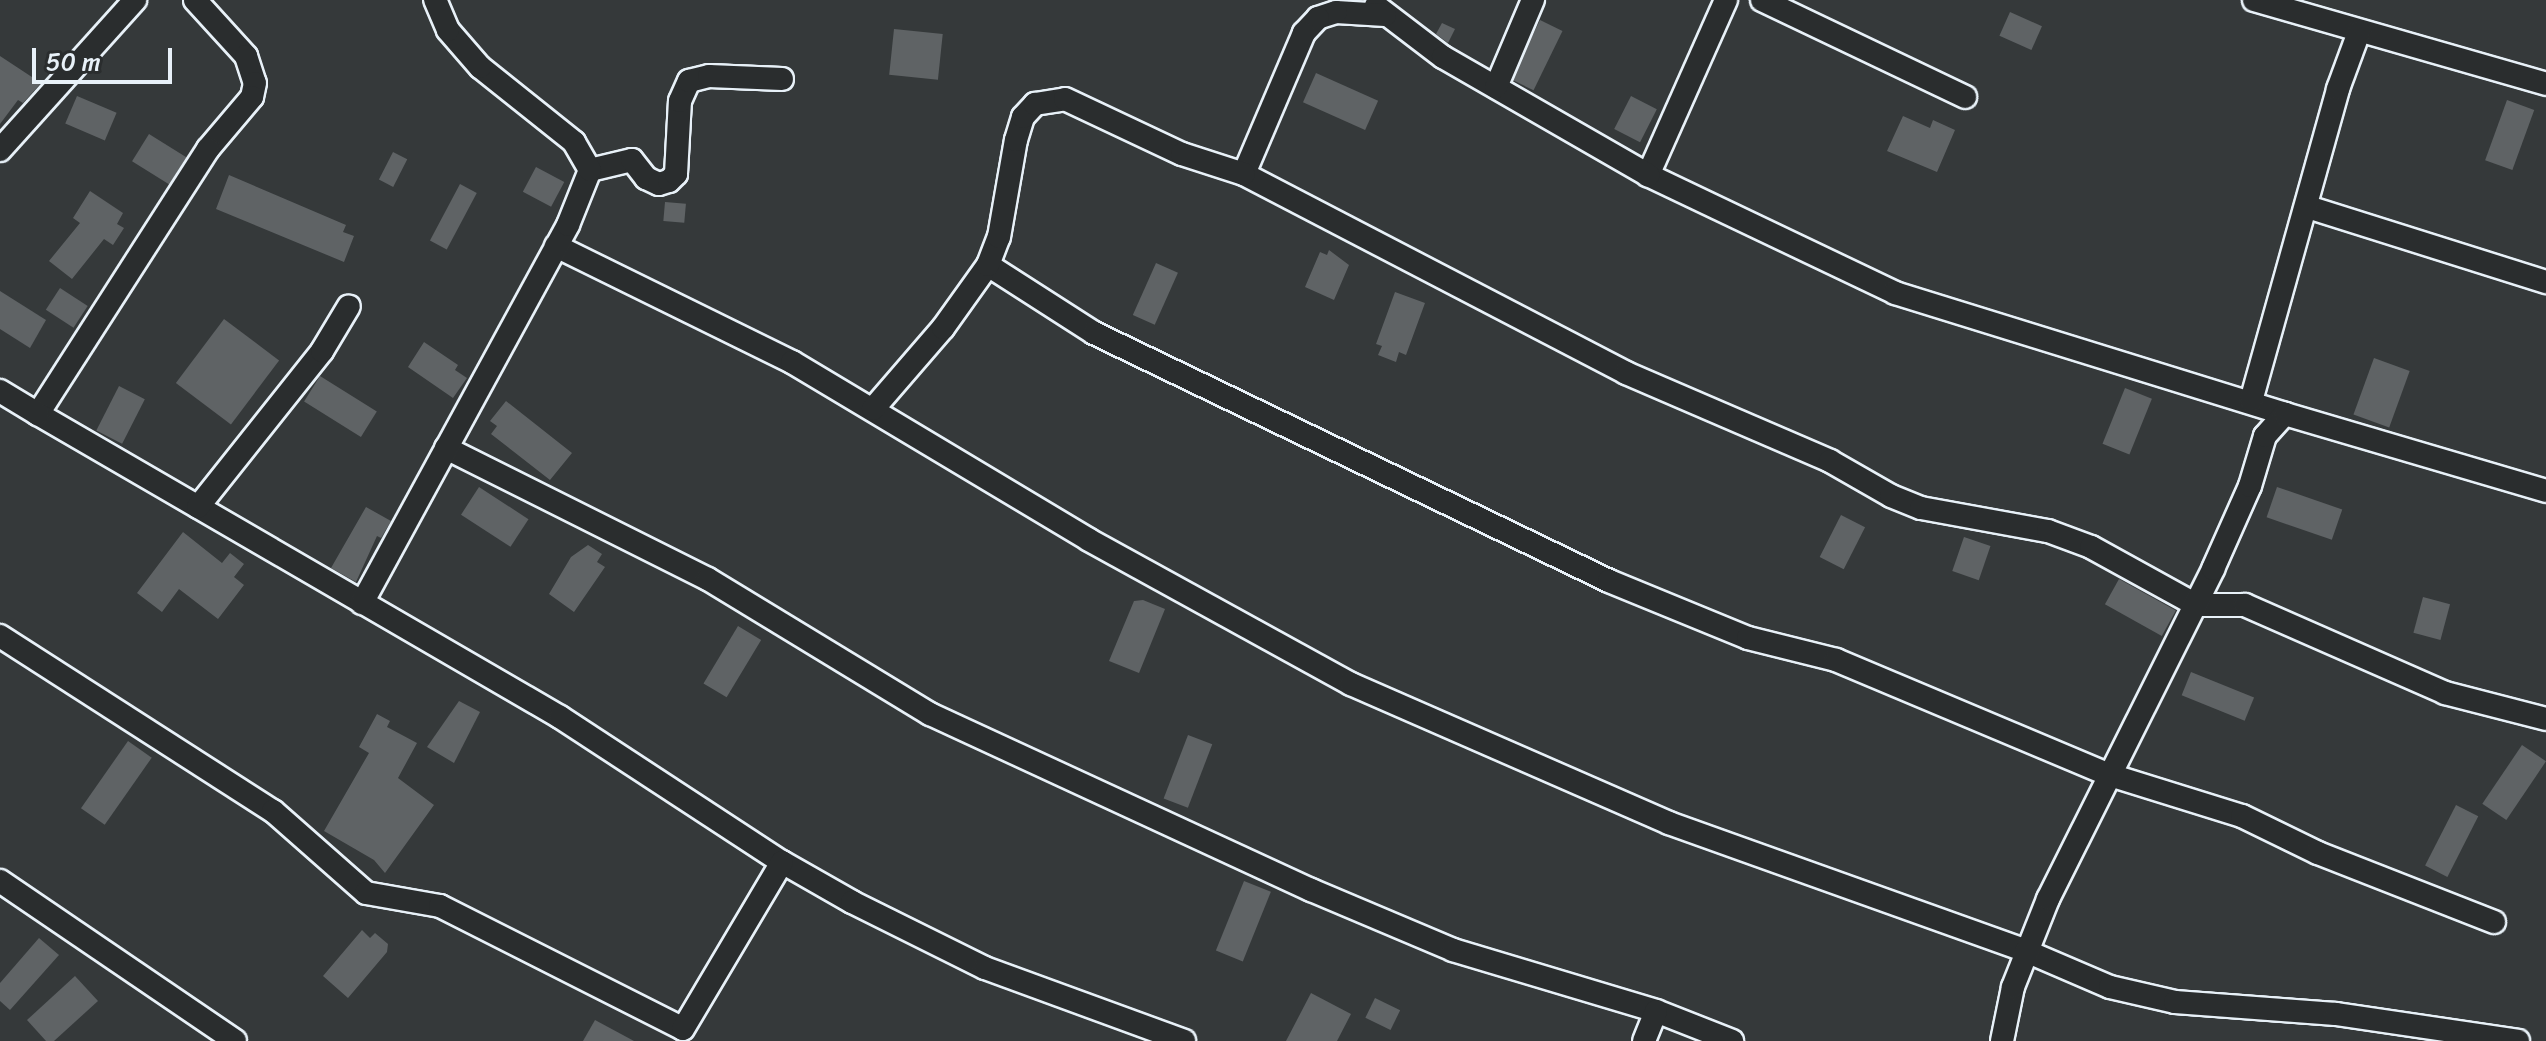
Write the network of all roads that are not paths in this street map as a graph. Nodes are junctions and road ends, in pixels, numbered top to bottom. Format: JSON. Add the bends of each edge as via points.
{"nodes":[{"id":1,"x":135,"y":0,"type":"edge"},
{"id":2,"x":195,"y":0,"type":"edge"},
{"id":3,"x":435,"y":0,"type":"edge"},
{"id":4,"x":1533,"y":0,"type":"edge"},
{"id":5,"x":1726,"y":0,"type":"edge"},
{"id":6,"x":1762,"y":0,"type":"edge"},
{"id":7,"x":2254,"y":0,"type":"edge"},
{"id":8,"x":1378,"y":7,"type":"edge"},
{"id":9,"x":2359,"y":32,"type":"junction"},
{"id":10,"x":782,"y":79,"type":"dead end"},
{"id":11,"x":2546,"y":84,"type":"edge"},
{"id":12,"x":1496,"y":87,"type":"junction"},
{"id":13,"x":1965,"y":97,"type":"dead end"},
{"id":14,"x":0,"y":150,"type":"edge"},
{"id":15,"x":590,"y":170,"type":"junction"},
{"id":16,"x":1244,"y":174,"type":"junction"},
{"id":17,"x":1648,"y":175,"type":"junction"},
{"id":18,"x":2308,"y":207,"type":"junction"},
{"id":19,"x":556,"y":246,"type":"junction"},
{"id":20,"x":988,"y":265,"type":"junction"},
{"id":21,"x":2546,"y":282,"type":"edge"},
{"id":22,"x":349,"y":306,"type":"dead end"},
{"id":23,"x":0,"y":391,"type":"edge"},
{"id":24,"x":2251,"y":401,"type":"junction"},
{"id":25,"x":873,"y":409,"type":"junction"},
{"id":26,"x":38,"y":414,"type":"junction"},
{"id":27,"x":2285,"y":414,"type":"junction"},
{"id":28,"x":446,"y":448,"type":"junction"},
{"id":29,"x":2546,"y":491,"type":"edge"},
{"id":30,"x":198,"y":507,"type":"junction"},
{"id":31,"x":362,"y":603,"type":"junction"},
{"id":32,"x":2196,"y":605,"type":"junction"},
{"id":33,"x":0,"y":636,"type":"edge"},
{"id":34,"x":2546,"y":719,"type":"edge"},
{"id":35,"x":2110,"y":775,"type":"junction"},
{"id":36,"x":782,"y":862,"type":"junction"},
{"id":37,"x":0,"y":881,"type":"edge"},
{"id":38,"x":2494,"y":922,"type":"dead end"},
{"id":39,"x":2026,"y":951,"type":"junction"},
{"id":40,"x":1656,"y":1011,"type":"junction"},
{"id":41,"x":679,"y":1035,"type":"edge"},
{"id":42,"x":235,"y":1041,"type":"edge"},
{"id":43,"x":1184,"y":1041,"type":"edge"},
{"id":44,"x":1644,"y":1041,"type":"edge"},
{"id":45,"x":1732,"y":1041,"type":"edge"},
{"id":46,"x":2002,"y":1041,"type":"edge"},
{"id":47,"x":2518,"y":1041,"type":"edge"}],
"edges":[{"from":1,"to":14,"type":"street"},
{"from":2,"to":26,"type":"street","via":[[246,56],[255,83],[252,97],[208,149]]},
{"from":3,"to":15,"type":"street","via":[[448,30],[473,59],[574,142]]},
{"from":4,"to":12,"type":"street"},
{"from":5,"to":17,"type":"street"},
{"from":6,"to":13,"type":"street"},
{"from":7,"to":9,"type":"street"},
{"from":8,"to":12,"type":"street"},
{"from":8,"to":16,"type":"street","via":[[1318,18],[1304,33]]},
{"from":9,"to":11,"type":"street"},
{"from":9,"to":18,"type":"street","via":[[2338,89]]},
{"from":10,"to":15,"type":"street","via":[[709,76],[689,81],[680,101],[676,174],[669,181],[659,184],[646,178],[632,160]]},
{"from":12,"to":17,"type":"street"},
{"from":15,"to":19,"type":"street","via":[[587,187]]},
{"from":16,"to":20,"type":"street","via":[[1182,154],[1082,106],[1050,98],[1023,117]]},
{"from":16,"to":32,"type":"street","via":[[1626,373],[1830,461],[1891,496],[1921,508],[2048,531],[2091,547]]},
{"from":17,"to":24,"type":"street","via":[[1895,293]]},
{"from":18,"to":21,"type":"street"},
{"from":18,"to":24,"type":"street"},
{"from":19,"to":25,"type":"street","via":[[792,362]]},
{"from":19,"to":28,"type":"street"},
{"from":20,"to":25,"type":"street","via":[[943,328]]},
{"from":20,"to":35,"type":"street","via":[[1094,333],[1609,581],[1748,638],[1836,660]]},
{"from":22,"to":30,"type":"street","via":[[322,351]]},
{"from":23,"to":26,"type":"street"},
{"from":24,"to":27,"type":"street"},
{"from":25,"to":39,"type":"street","via":[[1209,608],[1447,729],[1669,823]]},
{"from":26,"to":30,"type":"street"},
{"from":27,"to":29,"type":"street"},
{"from":27,"to":32,"type":"street","via":[[2265,436],[2250,486]]},
{"from":28,"to":31,"type":"street"},
{"from":28,"to":40,"type":"street","via":[[708,579],[930,714],[1453,950]]},
{"from":30,"to":31,"type":"street"},
{"from":31,"to":36,"type":"street","via":[[560,717]]},
{"from":32,"to":34,"type":"street","via":[[2245,605],[2445,693]]},
{"from":32,"to":35,"type":"street"},
{"from":33,"to":41,"type":"street","via":[[273,811],[366,893],[440,906]]},
{"from":35,"to":38,"type":"street","via":[[2242,816],[2318,853]]},
{"from":35,"to":39,"type":"street"},
{"from":36,"to":41,"type":"street"},
{"from":36,"to":43,"type":"street","via":[[985,968]]},
{"from":37,"to":42,"type":"street"},
{"from":39,"to":46,"type":"street"},
{"from":39,"to":47,"type":"street","via":[[2110,987],[2175,1002],[2336,1014]]},
{"from":40,"to":44,"type":"street"},
{"from":40,"to":45,"type":"street"}]}
